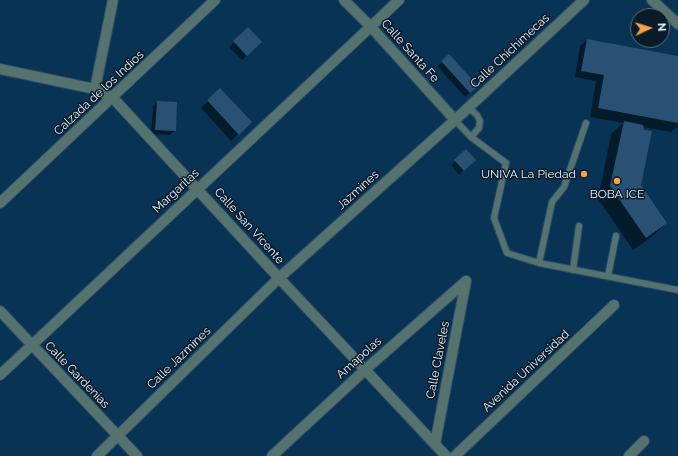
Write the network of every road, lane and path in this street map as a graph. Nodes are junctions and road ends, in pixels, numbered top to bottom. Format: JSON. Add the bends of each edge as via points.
{"nodes":[{"id":1,"x":113,"y":0,"type":"edge"},
{"id":2,"x":215,"y":0,"type":"edge"},
{"id":3,"x":344,"y":0,"type":"edge"},
{"id":4,"x":400,"y":0,"type":"edge"},
{"id":5,"x":584,"y":0,"type":"edge"},
{"id":6,"x":652,"y":0,"type":"edge"},
{"id":7,"x":678,"y":24,"type":"edge"},
{"id":8,"x":371,"y":27,"type":"junction"},
{"id":9,"x":0,"y":68,"type":"edge"},
{"id":10,"x":94,"y":89,"type":"junction"},
{"id":11,"x":113,"y":98,"type":"junction"},
{"id":12,"x":469,"y":108,"type":"junction"},
{"id":13,"x":455,"y":120,"type":"junction"},
{"id":14,"x":586,"y":123,"type":"dead end"},
{"id":15,"x":471,"y":137,"type":"junction"},
{"id":16,"x":198,"y":189,"type":"junction"},
{"id":17,"x":0,"y":203,"type":"edge"},
{"id":18,"x":579,"y":226,"type":"dead end"},
{"id":19,"x":616,"y":236,"type":"dead end"},
{"id":20,"x":539,"y":263,"type":"junction"},
{"id":21,"x":573,"y":270,"type":"junction"},
{"id":22,"x":608,"y":276,"type":"junction"},
{"id":23,"x":279,"y":278,"type":"junction"},
{"id":24,"x":466,"y":281,"type":"joint"},
{"id":25,"x":678,"y":290,"type":"edge"},
{"id":26,"x":614,"y":305,"type":"dead end"},
{"id":27,"x":0,"y":311,"type":"edge"},
{"id":28,"x":31,"y":346,"type":"junction"},
{"id":29,"x":366,"y":369,"type":"junction"},
{"id":30,"x":0,"y":375,"type":"edge"},
{"id":31,"x":118,"y":435,"type":"junction"},
{"id":32,"x":644,"y":441,"type":"dead end"},
{"id":33,"x":435,"y":444,"type":"junction"},
{"id":34,"x":97,"y":456,"type":"edge"},
{"id":35,"x":137,"y":456,"type":"edge"},
{"id":36,"x":272,"y":456,"type":"edge"},
{"id":37,"x":446,"y":456,"type":"edge"},
{"id":38,"x":455,"y":456,"type":"edge"},
{"id":39,"x":629,"y":456,"type":"edge"}],
"edges":[{"from":1,"to":10,"type":"street"},
{"from":2,"to":11,"type":"street","name":"Calzada de los Indios"},
{"from":3,"to":8,"type":"street","name":"Calle Santa Fe"},
{"from":4,"to":8,"type":"street","name":"Margaritas"},
{"from":5,"to":12,"type":"street","name":"Calle Chichimecas"},
{"from":6,"to":7,"type":"street"},
{"from":8,"to":13,"type":"street","name":"Calle Santa Fe"},
{"from":8,"to":16,"type":"street","name":"Margaritas"},
{"from":9,"to":10,"type":"street","name":"Calle San Vicente"},
{"from":10,"to":11,"type":"street","name":"Calle San Vicente"},
{"from":11,"to":16,"type":"street","name":"Calle San Vicente"},
{"from":11,"to":17,"type":"street","name":"Calzada de los Indios"},
{"from":12,"to":13,"type":"street","name":"Calle Chichimecas"},
{"from":12,"to":15,"type":"lane","via":[[480,121],[479,128]]},
{"from":13,"to":15,"type":"lane"},
{"from":13,"to":23,"type":"street","name":"Jazmines"},
{"from":14,"to":20,"type":"lane","via":[[564,187],[552,202]]},
{"from":15,"to":20,"type":"lane","via":[[506,163],[494,218],[507,253]]},
{"from":16,"to":23,"type":"street","name":"Calle San Vicente"},
{"from":16,"to":28,"type":"street","name":"Margaritas"},
{"from":18,"to":21,"type":"lane"},
{"from":19,"to":22,"type":"lane"},
{"from":20,"to":21,"type":"lane"},
{"from":21,"to":22,"type":"lane"},
{"from":22,"to":25,"type":"lane"},
{"from":23,"to":29,"type":"street","name":"Calle San Vicente"},
{"from":23,"to":31,"type":"street","name":"Calle Jazmines"},
{"from":24,"to":29,"type":"street","name":"Amapolas"},
{"from":24,"to":33,"type":"street","name":"Calle Claveles"},
{"from":26,"to":38,"type":"street","name":"Avenida Universidad"},
{"from":27,"to":28,"type":"street","name":"Calle Gardenias"},
{"from":28,"to":30,"type":"street","name":"Margaritas"},
{"from":28,"to":31,"type":"street","name":"Calle Gardenias"},
{"from":29,"to":33,"type":"street","name":"Calle San Vicente"},
{"from":29,"to":36,"type":"street","name":"Amapolas"},
{"from":31,"to":34,"type":"street","name":"Calle Jazmines"},
{"from":31,"to":35,"type":"street","name":"Calle Gardenias"},
{"from":32,"to":39,"type":"street"},
{"from":33,"to":37,"type":"street","name":"Calle San Vicente"}]}
